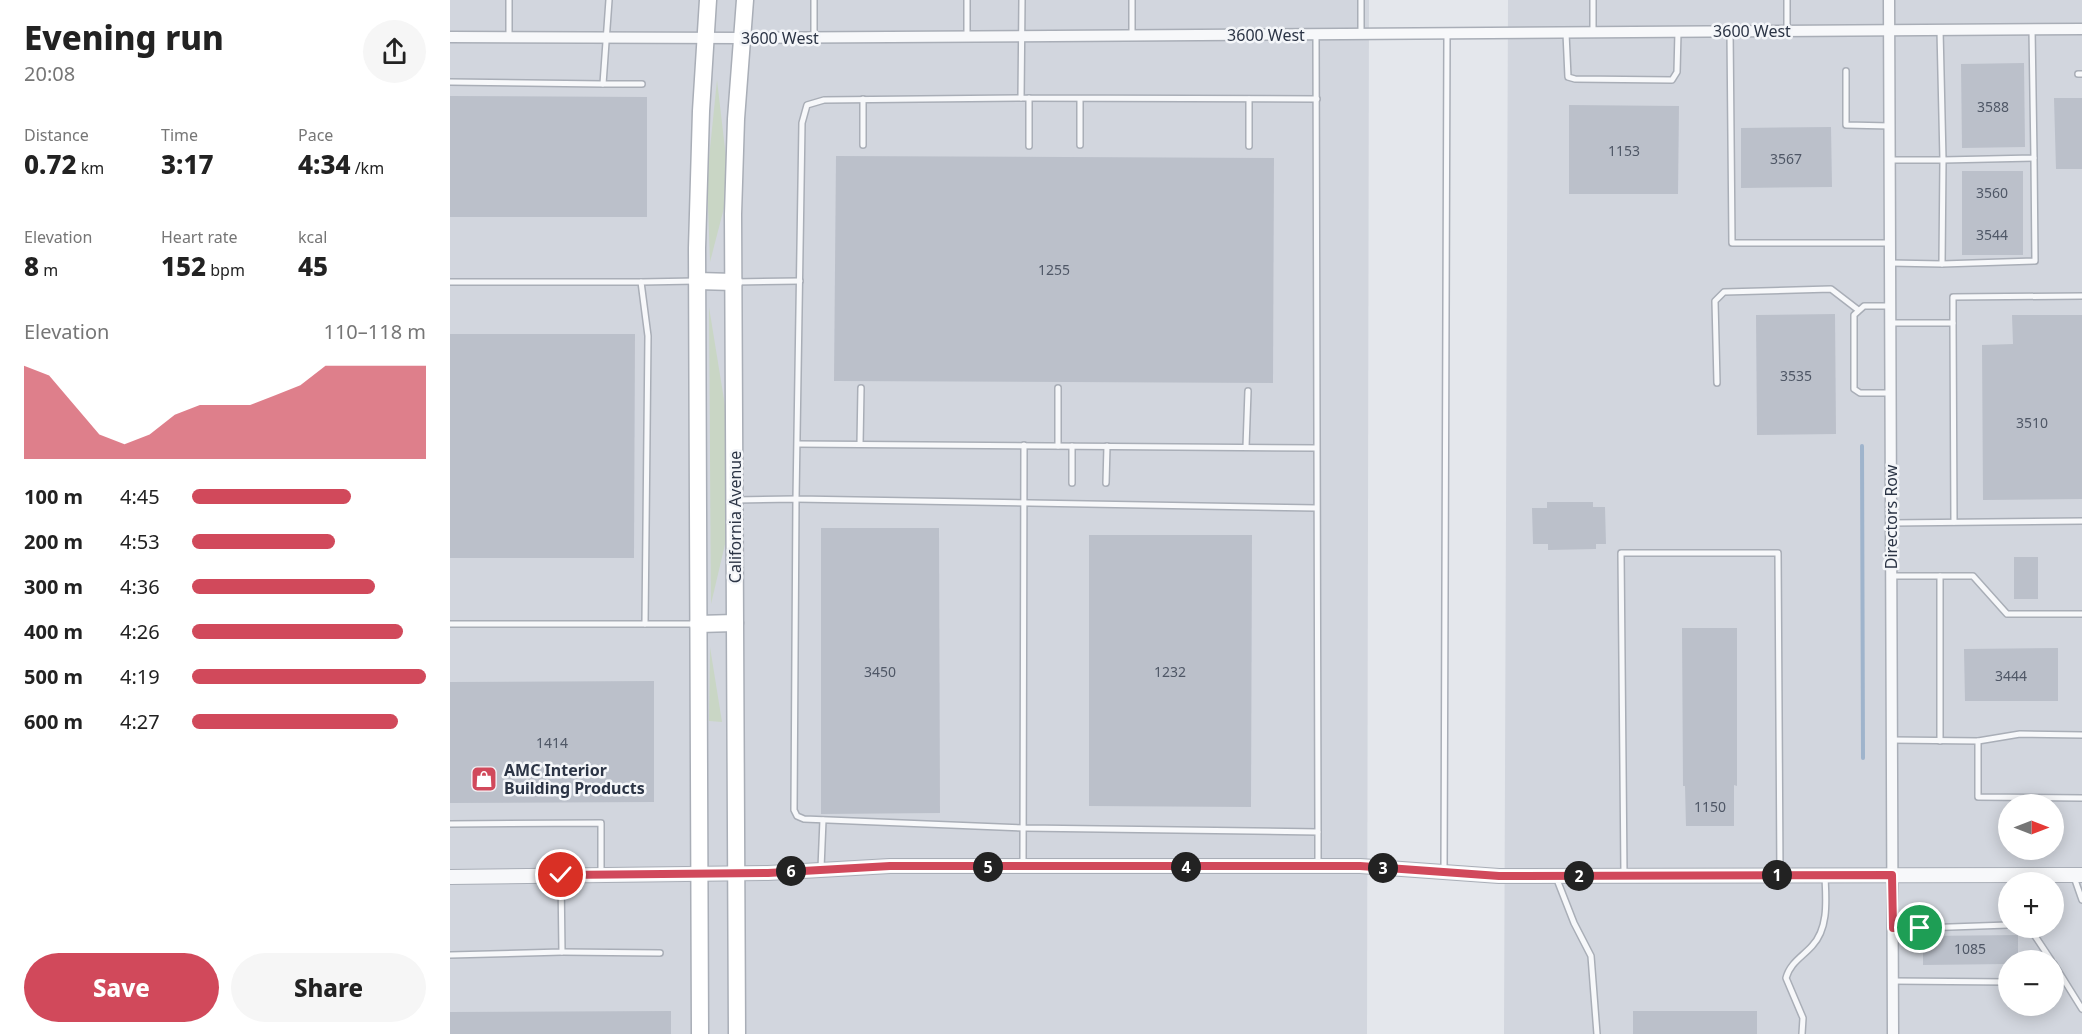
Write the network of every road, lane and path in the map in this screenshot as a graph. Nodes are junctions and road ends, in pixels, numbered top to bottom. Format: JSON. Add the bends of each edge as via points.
{"nodes":[{"id":1,"x":509,"y":0,"type":"edge"},
{"id":2,"x":609,"y":0,"type":"edge"},
{"id":3,"x":708,"y":0,"type":"edge"},
{"id":4,"x":745,"y":0,"type":"edge"},
{"id":5,"x":814,"y":0,"type":"edge"},
{"id":6,"x":967,"y":0,"type":"edge"},
{"id":7,"x":1022,"y":0,"type":"edge"},
{"id":8,"x":1132,"y":0,"type":"edge"},
{"id":9,"x":1361,"y":0,"type":"edge"},
{"id":10,"x":1593,"y":0,"type":"edge"},
{"id":11,"x":1787,"y":0,"type":"edge"},
{"id":12,"x":1889,"y":0,"type":"edge"},
{"id":13,"x":2031,"y":29,"type":"junction"},
{"id":14,"x":2082,"y":29,"type":"edge"},
{"id":15,"x":1889,"y":30,"type":"junction"},
{"id":16,"x":1940,"y":30,"type":"junction"},
{"id":17,"x":1730,"y":31,"type":"junction"},
{"id":18,"x":1787,"y":31,"type":"junction"},
{"id":19,"x":1593,"y":32,"type":"junction"},
{"id":20,"x":1678,"y":32,"type":"junction"},
{"id":21,"x":1447,"y":33,"type":"junction"},
{"id":22,"x":1566,"y":33,"type":"junction"},
{"id":23,"x":1316,"y":34,"type":"junction"},
{"id":24,"x":1361,"y":34,"type":"junction"},
{"id":25,"x":1132,"y":35,"type":"junction"},
{"id":26,"x":1022,"y":36,"type":"junction"},
{"id":27,"x":450,"y":37,"type":"edge"},
{"id":28,"x":509,"y":37,"type":"junction"},
{"id":29,"x":607,"y":37,"type":"junction"},
{"id":30,"x":967,"y":37,"type":"junction"},
{"id":31,"x":705,"y":38,"type":"junction"},
{"id":32,"x":741,"y":38,"type":"junction"},
{"id":33,"x":814,"y":38,"type":"junction"},
{"id":34,"x":1846,"y":71,"type":"dead end"},
{"id":35,"x":450,"y":82,"type":"edge"},
{"id":36,"x":603,"y":84,"type":"junction"},
{"id":37,"x":642,"y":84,"type":"dead end"},
{"id":38,"x":1021,"y":98,"type":"junction"},
{"id":39,"x":1029,"y":98,"type":"junction"},
{"id":40,"x":863,"y":99,"type":"junction"},
{"id":41,"x":1080,"y":99,"type":"junction"},
{"id":42,"x":1249,"y":99,"type":"junction"},
{"id":43,"x":1317,"y":99,"type":"junction"},
{"id":44,"x":1890,"y":126,"type":"junction"},
{"id":45,"x":863,"y":145,"type":"dead end"},
{"id":46,"x":1080,"y":145,"type":"dead end"},
{"id":47,"x":1029,"y":146,"type":"dead end"},
{"id":48,"x":1249,"y":146,"type":"dead end"},
{"id":49,"x":2034,"y":158,"type":"junction"},
{"id":50,"x":1890,"y":160,"type":"junction"},
{"id":51,"x":1943,"y":160,"type":"junction"},
{"id":52,"x":1890,"y":243,"type":"junction"},
{"id":53,"x":1890,"y":263,"type":"junction"},
{"id":54,"x":1941,"y":264,"type":"junction"},
{"id":55,"x":800,"y":280,"type":"junction"},
{"id":56,"x":697,"y":281,"type":"junction"},
{"id":57,"x":450,"y":282,"type":"edge"},
{"id":58,"x":641,"y":282,"type":"junction"},
{"id":59,"x":734,"y":282,"type":"junction"},
{"id":60,"x":2082,"y":296,"type":"edge"},
{"id":61,"x":1890,"y":306,"type":"junction"},
{"id":62,"x":1857,"y":309,"type":"junction"},
{"id":63,"x":1890,"y":323,"type":"junction"},
{"id":64,"x":1953,"y":323,"type":"junction"},
{"id":65,"x":1717,"y":383,"type":"dead end"},
{"id":66,"x":861,"y":388,"type":"dead end"},
{"id":67,"x":1058,"y":388,"type":"dead end"},
{"id":68,"x":1248,"y":391,"type":"dead end"},
{"id":69,"x":1891,"y":393,"type":"junction"},
{"id":70,"x":798,"y":444,"type":"junction"},
{"id":71,"x":861,"y":444,"type":"junction"},
{"id":72,"x":1024,"y":445,"type":"junction"},
{"id":73,"x":1058,"y":446,"type":"junction"},
{"id":74,"x":1071,"y":446,"type":"junction"},
{"id":75,"x":1107,"y":446,"type":"junction"},
{"id":76,"x":1246,"y":447,"type":"junction"},
{"id":77,"x":1317,"y":448,"type":"junction"},
{"id":78,"x":1072,"y":483,"type":"dead end"},
{"id":79,"x":1106,"y":483,"type":"dead end"},
{"id":80,"x":796,"y":499,"type":"junction"},
{"id":81,"x":734,"y":500,"type":"junction"},
{"id":82,"x":1024,"y":503,"type":"junction"},
{"id":83,"x":1317,"y":508,"type":"junction"},
{"id":84,"x":2082,"y":521,"type":"edge"},
{"id":85,"x":1954,"y":522,"type":"junction"},
{"id":86,"x":1891,"y":523,"type":"junction"},
{"id":87,"x":1891,"y":576,"type":"junction"},
{"id":88,"x":1940,"y":576,"type":"junction"},
{"id":89,"x":2082,"y":614,"type":"edge"},
{"id":90,"x":735,"y":623,"type":"junction"},
{"id":91,"x":450,"y":624,"type":"edge"},
{"id":92,"x":645,"y":624,"type":"junction"},
{"id":93,"x":698,"y":624,"type":"junction"},
{"id":94,"x":2082,"y":735,"type":"edge"},
{"id":95,"x":1892,"y":740,"type":"junction"},
{"id":96,"x":1940,"y":741,"type":"junction"},
{"id":97,"x":1978,"y":741,"type":"junction"},
{"id":98,"x":2082,"y":798,"type":"edge"},
{"id":99,"x":823,"y":820,"type":"junction"},
{"id":100,"x":450,"y":824,"type":"edge"},
{"id":101,"x":1025,"y":828,"type":"junction"},
{"id":102,"x":1318,"y":832,"type":"junction"},
{"id":103,"x":1023,"y":867,"type":"junction"},
{"id":104,"x":1318,"y":867,"type":"junction"},
{"id":105,"x":821,"y":868,"type":"junction"},
{"id":106,"x":736,"y":873,"type":"junction"},
{"id":107,"x":1444,"y":873,"type":"junction"},
{"id":108,"x":700,"y":874,"type":"junction"},
{"id":109,"x":561,"y":875,"type":"junction"},
{"id":110,"x":601,"y":875,"type":"junction"},
{"id":111,"x":1780,"y":875,"type":"junction"},
{"id":112,"x":1825,"y":875,"type":"junction"},
{"id":113,"x":1892,"y":875,"type":"junction"},
{"id":114,"x":2078,"y":875,"type":"edge"},
{"id":115,"x":1555,"y":876,"type":"junction"},
{"id":116,"x":1624,"y":876,"type":"junction"},
{"id":117,"x":450,"y":877,"type":"edge"},
{"id":118,"x":1998,"y":877,"type":"edge"},
{"id":119,"x":2082,"y":900,"type":"edge"},
{"id":120,"x":1998,"y":925,"type":"edge"},
{"id":121,"x":1893,"y":928,"type":"junction"},
{"id":122,"x":562,"y":952,"type":"junction"},
{"id":123,"x":660,"y":953,"type":"dead end"},
{"id":124,"x":450,"y":955,"type":"edge"},
{"id":125,"x":2064,"y":980,"type":"edge"},
{"id":126,"x":1893,"y":981,"type":"junction"},
{"id":127,"x":1998,"y":982,"type":"edge"},
{"id":128,"x":2082,"y":1009,"type":"edge"},
{"id":129,"x":700,"y":1034,"type":"edge"},
{"id":130,"x":737,"y":1034,"type":"edge"},
{"id":131,"x":1597,"y":1034,"type":"edge"},
{"id":132,"x":1802,"y":1034,"type":"edge"},
{"id":133,"x":1893,"y":1034,"type":"edge"}],
"edges":[{"from":1,"to":28,"type":"lane"},
{"from":2,"to":29,"type":"lane"},
{"from":3,"to":31,"type":"main road"},
{"from":4,"to":32,"type":"main road","name":"California Avenue"},
{"from":5,"to":33,"type":"lane"},
{"from":6,"to":30,"type":"lane"},
{"from":7,"to":26,"type":"lane"},
{"from":8,"to":25,"type":"lane"},
{"from":9,"to":24,"type":"lane"},
{"from":10,"to":19,"type":"lane"},
{"from":11,"to":18,"type":"lane"},
{"from":12,"to":15,"type":"street","name":"Directors Row"},
{"from":13,"to":14,"type":"street","name":"3600 West"},
{"from":13,"to":16,"type":"street","name":"3600 West"},
{"from":13,"to":49,"type":"lane"},
{"from":15,"to":16,"type":"street","name":"3600 West"},
{"from":15,"to":18,"type":"street","name":"3600 West"},
{"from":15,"to":44,"type":"street","name":"Directors Row"},
{"from":16,"to":51,"type":"lane"},
{"from":17,"to":18,"type":"street","name":"3600 West"},
{"from":17,"to":20,"type":"street","name":"3600 West"},
{"from":17,"to":52,"type":"lane","via":[[1732,243]]},
{"from":19,"to":20,"type":"street","name":"3600 West"},
{"from":19,"to":22,"type":"street","name":"3600 West"},
{"from":20,"to":22,"type":"lane","via":[[1677,72],[1672,80],[1568,76]]},
{"from":21,"to":22,"type":"street","name":"3600 West"},
{"from":21,"to":24,"type":"street","name":"3600 West"},
{"from":21,"to":107,"type":"lane"},
{"from":23,"to":24,"type":"street","name":"3600 West"},
{"from":23,"to":25,"type":"street","name":"3600 West"},
{"from":23,"to":43,"type":"lane"},
{"from":25,"to":26,"type":"street","name":"3600 West"},
{"from":26,"to":30,"type":"street","name":"3600 West"},
{"from":26,"to":38,"type":"lane"},
{"from":27,"to":28,"type":"street","name":"3600 West"},
{"from":28,"to":29,"type":"street","name":"3600 West"},
{"from":29,"to":31,"type":"street","name":"3600 West"},
{"from":29,"to":36,"type":"lane"},
{"from":30,"to":33,"type":"street","name":"3600 West"},
{"from":31,"to":32,"type":"street","name":"3600 West"},
{"from":31,"to":56,"type":"main road"},
{"from":32,"to":33,"type":"street","name":"3600 West"},
{"from":32,"to":59,"type":"main road","name":"California Avenue","via":[[735,131]]},
{"from":34,"to":44,"type":"lane","via":[[1846,125]]},
{"from":35,"to":36,"type":"lane"},
{"from":36,"to":37,"type":"lane"},
{"from":38,"to":39,"type":"lane"},
{"from":38,"to":40,"type":"lane"},
{"from":39,"to":41,"type":"lane"},
{"from":39,"to":47,"type":"lane"},
{"from":40,"to":45,"type":"lane"},
{"from":40,"to":55,"type":"lane","via":[[824,99],[807,105],[802,123]]},
{"from":41,"to":42,"type":"lane"},
{"from":41,"to":46,"type":"lane"},
{"from":42,"to":43,"type":"lane"},
{"from":42,"to":48,"type":"lane"},
{"from":43,"to":77,"type":"lane"},
{"from":44,"to":50,"type":"street","name":"Directors Row"},
{"from":49,"to":51,"type":"lane"},
{"from":49,"to":54,"type":"lane","via":[[2035,261]]},
{"from":50,"to":51,"type":"lane"},
{"from":50,"to":52,"type":"street","name":"Directors Row"},
{"from":51,"to":54,"type":"lane"},
{"from":52,"to":53,"type":"street","name":"Directors Row"},
{"from":53,"to":54,"type":"lane"},
{"from":53,"to":61,"type":"street","name":"Directors Row"},
{"from":55,"to":59,"type":"lane"},
{"from":55,"to":70,"type":"lane"},
{"from":56,"to":58,"type":"lane"},
{"from":56,"to":59,"type":"main road"},
{"from":56,"to":93,"type":"main road"},
{"from":57,"to":58,"type":"lane"},
{"from":58,"to":92,"type":"lane","via":[[648,336]]},
{"from":59,"to":81,"type":"main road","name":"California Avenue"},
{"from":60,"to":64,"type":"lane","via":[[1953,297]]},
{"from":61,"to":62,"type":"lane"},
{"from":61,"to":63,"type":"street","name":"Directors Row"},
{"from":62,"to":65,"type":"lane","via":[[1831,289],[1724,292],[1715,302]]},
{"from":62,"to":69,"type":"lane","via":[[1854,389],[1860,393]]},
{"from":63,"to":64,"type":"lane"},
{"from":63,"to":69,"type":"street","name":"Directors Row"},
{"from":64,"to":85,"type":"lane"},
{"from":66,"to":71,"type":"lane"},
{"from":67,"to":73,"type":"lane"},
{"from":68,"to":76,"type":"lane"},
{"from":69,"to":86,"type":"street","name":"Directors Row"},
{"from":70,"to":71,"type":"lane"},
{"from":70,"to":80,"type":"lane"},
{"from":71,"to":72,"type":"lane"},
{"from":72,"to":73,"type":"lane"},
{"from":72,"to":82,"type":"lane"},
{"from":73,"to":74,"type":"lane"},
{"from":74,"to":75,"type":"lane"},
{"from":74,"to":78,"type":"lane"},
{"from":75,"to":76,"type":"lane"},
{"from":75,"to":79,"type":"lane"},
{"from":76,"to":77,"type":"lane"},
{"from":77,"to":83,"type":"lane"},
{"from":80,"to":81,"type":"lane"},
{"from":80,"to":82,"type":"lane"},
{"from":80,"to":99,"type":"lane","via":[[794,810],[804,819]]},
{"from":81,"to":90,"type":"main road","name":"California Avenue"},
{"from":82,"to":83,"type":"lane"},
{"from":82,"to":101,"type":"lane"},
{"from":83,"to":102,"type":"lane"},
{"from":84,"to":85,"type":"lane"},
{"from":85,"to":86,"type":"lane"},
{"from":86,"to":87,"type":"street","name":"Directors Row"},
{"from":87,"to":88,"type":"lane"},
{"from":87,"to":95,"type":"street","name":"Directors Row"},
{"from":88,"to":89,"type":"lane","via":[[1973,576],[2007,614]]},
{"from":88,"to":96,"type":"lane"},
{"from":90,"to":93,"type":"main road"},
{"from":90,"to":106,"type":"main road","name":"California Avenue"},
{"from":91,"to":92,"type":"lane"},
{"from":92,"to":93,"type":"lane"},
{"from":93,"to":108,"type":"main road"},
{"from":94,"to":97,"type":"lane","via":[[2020,734]]},
{"from":95,"to":96,"type":"lane"},
{"from":95,"to":113,"type":"street","name":"Directors Row"},
{"from":96,"to":97,"type":"lane"},
{"from":97,"to":98,"type":"lane","via":[[1978,796]]},
{"from":99,"to":101,"type":"lane"},
{"from":99,"to":105,"type":"lane"},
{"from":100,"to":110,"type":"lane","via":[[602,823]]},
{"from":101,"to":102,"type":"lane"},
{"from":101,"to":103,"type":"lane"},
{"from":102,"to":104,"type":"lane"},
{"from":103,"to":104,"type":"street"},
{"from":103,"to":105,"type":"street"},
{"from":104,"to":107,"type":"street"},
{"from":105,"to":106,"type":"street"},
{"from":106,"to":108,"type":"street"},
{"from":106,"to":130,"type":"main road","name":"California Avenue"},
{"from":107,"to":115,"type":"street"},
{"from":108,"to":110,"type":"street"},
{"from":108,"to":129,"type":"main road"},
{"from":109,"to":110,"type":"street"},
{"from":109,"to":117,"type":"street"},
{"from":109,"to":122,"type":"lane"},
{"from":111,"to":112,"type":"street"},
{"from":111,"to":116,"type":"street"},
{"from":111,"to":116,"type":"lane","via":[[1778,553],[1622,553]]},
{"from":112,"to":113,"type":"street"},
{"from":112,"to":132,"type":"lane","via":[[1823,926],[1815,943],[1789,967],[1786,978],[1803,1018]]},
{"from":113,"to":118,"type":"street"},
{"from":113,"to":121,"type":"street","name":"Directors Row"},
{"from":114,"to":119,"type":"lane"},
{"from":115,"to":116,"type":"street"},
{"from":115,"to":131,"type":"lane","via":[[1591,956]]},
{"from":120,"to":121,"type":"lane"},
{"from":121,"to":126,"type":"street","name":"Directors Row"},
{"from":122,"to":123,"type":"lane"},
{"from":122,"to":124,"type":"lane"},
{"from":125,"to":128,"type":"lane"},
{"from":126,"to":127,"type":"lane"},
{"from":126,"to":133,"type":"street","name":"Directors Row"}]}
